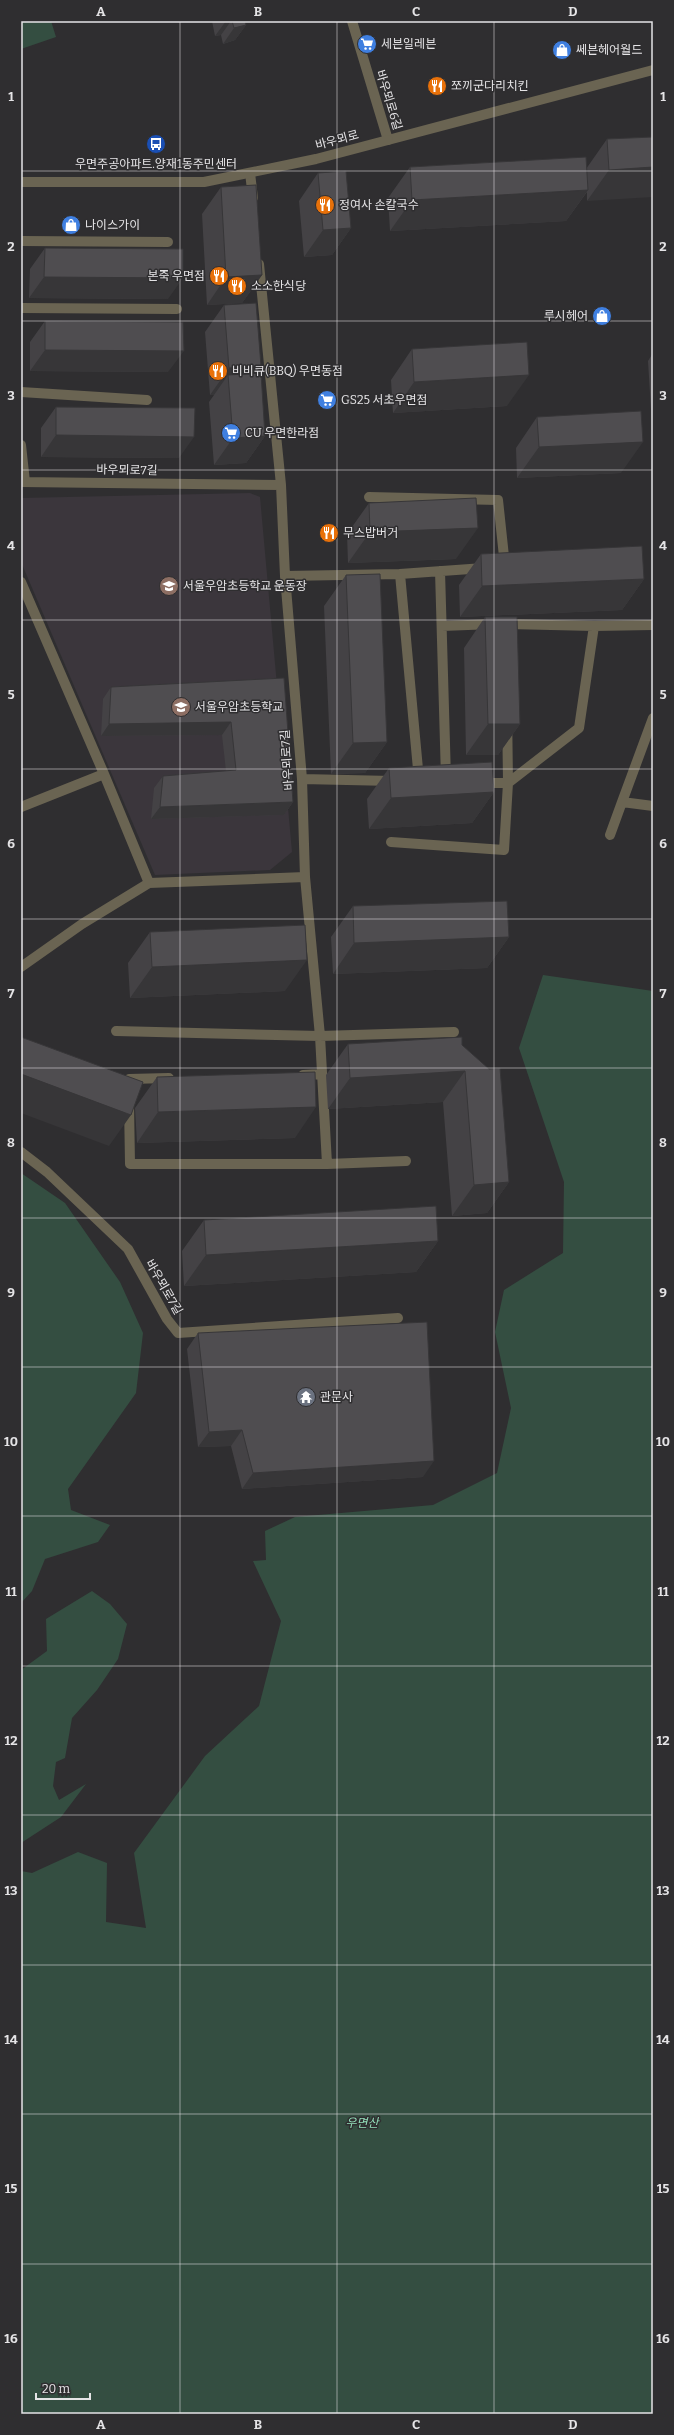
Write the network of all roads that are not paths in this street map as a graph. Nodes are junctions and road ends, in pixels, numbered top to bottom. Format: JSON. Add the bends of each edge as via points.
{"nodes":[{"id":1,"x":352,"y":21,"type":"edge"},
{"id":2,"x":653,"y":70,"type":"edge"},
{"id":3,"x":388,"y":140,"type":"junction"},
{"id":4,"x":250,"y":173,"type":"junction"},
{"id":5,"x":21,"y":182,"type":"edge"},
{"id":6,"x":254,"y":210,"type":"edge"},
{"id":7,"x":21,"y":241,"type":"edge"},
{"id":8,"x":168,"y":242,"type":"dead end"},
{"id":9,"x":259,"y":256,"type":"edge"},
{"id":10,"x":21,"y":308,"type":"edge"},
{"id":11,"x":177,"y":309,"type":"dead end"},
{"id":12,"x":21,"y":392,"type":"edge"},
{"id":13,"x":147,"y":400,"type":"dead end"},
{"id":14,"x":21,"y":445,"type":"edge"},
{"id":15,"x":23,"y":482,"type":"edge"},
{"id":16,"x":281,"y":485,"type":"junction"},
{"id":17,"x":369,"y":497,"type":"dead end"},
{"id":18,"x":440,"y":571,"type":"junction"},
{"id":19,"x":400,"y":574,"type":"junction"},
{"id":20,"x":285,"y":576,"type":"junction"},
{"id":21,"x":21,"y":582,"type":"edge"},
{"id":22,"x":506,"y":624,"type":"junction"},
{"id":23,"x":653,"y":625,"type":"edge"},
{"id":24,"x":442,"y":626,"type":"junction"},
{"id":25,"x":594,"y":626,"type":"junction"},
{"id":26,"x":653,"y":718,"type":"edge"},
{"id":27,"x":104,"y":774,"type":"junction"},
{"id":28,"x":302,"y":779,"type":"junction"},
{"id":29,"x":419,"y":782,"type":"junction"},
{"id":30,"x":469,"y":782,"type":"edge"},
{"id":31,"x":508,"y":783,"type":"junction"},
{"id":32,"x":622,"y":802,"type":"junction"},
{"id":33,"x":653,"y":806,"type":"edge"},
{"id":34,"x":21,"y":807,"type":"edge"},
{"id":35,"x":610,"y":835,"type":"dead end"},
{"id":36,"x":391,"y":842,"type":"dead end"},
{"id":37,"x":305,"y":877,"type":"junction"},
{"id":38,"x":149,"y":884,"type":"junction"},
{"id":39,"x":21,"y":968,"type":"edge"},
{"id":40,"x":116,"y":1031,"type":"dead end"},
{"id":41,"x":454,"y":1032,"type":"dead end"},
{"id":42,"x":320,"y":1036,"type":"junction"},
{"id":43,"x":322,"y":1074,"type":"junction"},
{"id":44,"x":291,"y":1075,"type":"edge"},
{"id":45,"x":183,"y":1078,"type":"edge"},
{"id":46,"x":21,"y":1152,"type":"edge"},
{"id":47,"x":406,"y":1161,"type":"dead end"},
{"id":48,"x":327,"y":1164,"type":"junction"},
{"id":49,"x":398,"y":1318,"type":"dead end"}],
"edges":[{"from":1,"to":3,"type":"street","name":"바우뫼로6길"},
{"from":2,"to":3,"type":"street","name":"바우뫼로"},
{"from":3,"to":4,"type":"street","name":"바우뫼로"},
{"from":4,"to":5,"type":"street","name":"바우뫼로","via":[[204,182]]},
{"from":4,"to":6,"type":"street"},
{"from":7,"to":8,"type":"street"},
{"from":9,"to":16,"type":"street","name":"바우뫼로7길"},
{"from":10,"to":11,"type":"street"},
{"from":12,"to":13,"type":"street"},
{"from":14,"to":15,"type":"street"},
{"from":15,"to":16,"type":"street","name":"바우뫼로7길"},
{"from":16,"to":20,"type":"street","name":"바우뫼로7길"},
{"from":17,"to":18,"type":"street","via":[[498,500],[505,567]]},
{"from":18,"to":19,"type":"street"},
{"from":18,"to":24,"type":"street"},
{"from":19,"to":20,"type":"street"},
{"from":19,"to":29,"type":"street"},
{"from":20,"to":28,"type":"street","name":"바우뫼로7길"},
{"from":21,"to":27,"type":"street"},
{"from":22,"to":24,"type":"street"},
{"from":22,"to":25,"type":"street"},
{"from":22,"to":31,"type":"street"},
{"from":23,"to":25,"type":"street"},
{"from":24,"to":29,"type":"street","via":[[450,782]]},
{"from":25,"to":31,"type":"street","via":[[579,728]]},
{"from":26,"to":32,"type":"street"},
{"from":27,"to":34,"type":"street"},
{"from":27,"to":38,"type":"street"},
{"from":28,"to":29,"type":"street"},
{"from":28,"to":37,"type":"street","name":"바우뫼로7길"},
{"from":30,"to":31,"type":"street"},
{"from":31,"to":36,"type":"street","via":[[504,850]]},
{"from":32,"to":33,"type":"street"},
{"from":32,"to":35,"type":"street"},
{"from":37,"to":38,"type":"street"},
{"from":37,"to":42,"type":"street","name":"바우뫼로7길"},
{"from":38,"to":39,"type":"street","via":[[82,924]]},
{"from":40,"to":42,"type":"street"},
{"from":41,"to":42,"type":"street"},
{"from":42,"to":43,"type":"street","name":"바우뫼로7길"},
{"from":43,"to":44,"type":"street"},
{"from":43,"to":48,"type":"street","name":"바우뫼로7길"},
{"from":45,"to":48,"type":"street","via":[[126,1078],[130,1164]]},
{"from":46,"to":49,"type":"street","name":"바우뫼로7길","via":[[47,1172],[128,1249],[167,1319],[178,1333]]},
{"from":47,"to":48,"type":"street"}]}
